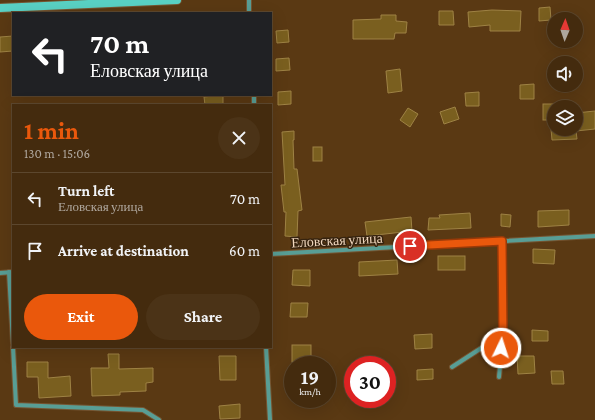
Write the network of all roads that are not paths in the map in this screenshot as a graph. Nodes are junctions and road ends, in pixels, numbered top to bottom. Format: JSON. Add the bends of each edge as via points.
{"nodes":[{"id":1,"x":178,"y":0,"type":"edge"},
{"id":2,"x":249,"y":0,"type":"edge"},
{"id":3,"x":51,"y":3,"type":"edge"},
{"id":4,"x":0,"y":8,"type":"edge"},
{"id":5,"x":250,"y":12,"type":"edge"},
{"id":6,"x":595,"y":236,"type":"edge"},
{"id":7,"x":502,"y":241,"type":"junction"},
{"id":8,"x":272,"y":254,"type":"edge"},
{"id":9,"x":11,"y":272,"type":"edge"},
{"id":10,"x":0,"y":273,"type":"edge"},
{"id":11,"x":12,"y":308,"type":"edge"},
{"id":12,"x":503,"y":334,"type":"junction"},
{"id":13,"x":13,"y":348,"type":"edge"},
{"id":14,"x":266,"y":348,"type":"edge"},
{"id":15,"x":452,"y":367,"type":"dead end"},
{"id":16,"x":499,"y":377,"type":"dead end"},
{"id":17,"x":159,"y":420,"type":"edge"},
{"id":18,"x":270,"y":420,"type":"edge"}],
"edges":[{"from":1,"to":3,"type":"street"},
{"from":2,"to":5,"type":"street"},
{"from":3,"to":4,"type":"street"},
{"from":6,"to":7,"type":"street","name":"Еловская улица"},
{"from":7,"to":8,"type":"street","name":"Еловская улица"},
{"from":7,"to":12,"type":"street"},
{"from":9,"to":10,"type":"street"},
{"from":9,"to":11,"type":"street"},
{"from":12,"to":15,"type":"street"},
{"from":12,"to":16,"type":"street"},
{"from":13,"to":17,"type":"street","via":[[16,405],[143,410]]},
{"from":14,"to":18,"type":"street"}]}
